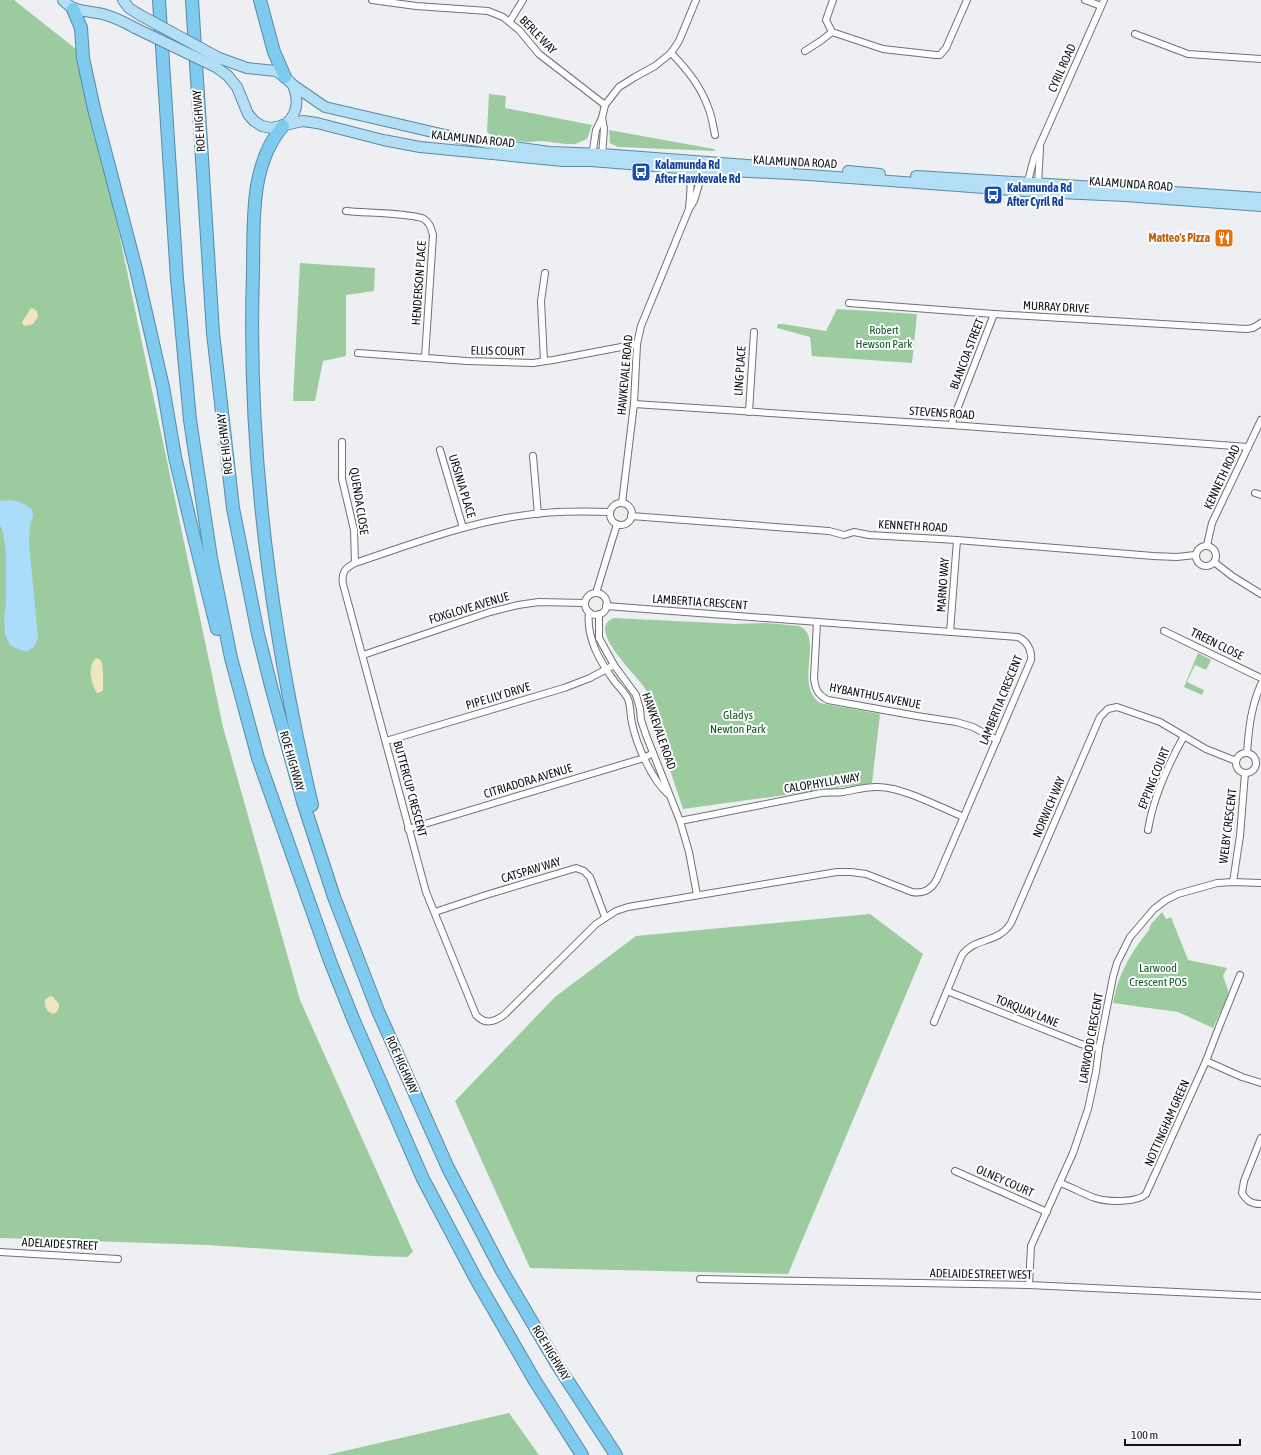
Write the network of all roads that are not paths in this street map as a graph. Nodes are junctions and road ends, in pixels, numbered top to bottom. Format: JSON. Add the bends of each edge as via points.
{"nodes":[{"id":1,"x":64,"y":0,"type":"edge"},
{"id":2,"x":123,"y":0,"type":"edge"},
{"id":3,"x":159,"y":0,"type":"edge"},
{"id":4,"x":192,"y":0,"type":"edge"},
{"id":5,"x":260,"y":0,"type":"edge"},
{"id":6,"x":372,"y":0,"type":"edge"},
{"id":7,"x":523,"y":0,"type":"edge"},
{"id":8,"x":696,"y":0,"type":"edge"},
{"id":9,"x":833,"y":0,"type":"edge"},
{"id":10,"x":967,"y":0,"type":"edge"},
{"id":11,"x":1085,"y":0,"type":"edge"},
{"id":12,"x":1102,"y":3,"type":"edge"},
{"id":13,"x":73,"y":8,"type":"junction"},
{"id":14,"x":510,"y":21,"type":"junction"},
{"id":15,"x":832,"y":32,"type":"junction"},
{"id":16,"x":1135,"y":34,"type":"dead end"},
{"id":17,"x":805,"y":51,"type":"dead end"},
{"id":18,"x":671,"y":53,"type":"junction"},
{"id":19,"x":1261,"y":60,"type":"edge"},
{"id":20,"x":218,"y":62,"type":"junction"},
{"id":21,"x":289,"y":81,"type":"junction"},
{"id":22,"x":605,"y":106,"type":"junction"},
{"id":23,"x":602,"y":118,"type":"junction"},
{"id":24,"x":283,"y":126,"type":"junction"},
{"id":25,"x":715,"y":135,"type":"dead end"},
{"id":26,"x":1040,"y":145,"type":"junction"},
{"id":27,"x":597,"y":158,"type":"junction"},
{"id":28,"x":692,"y":165,"type":"junction"},
{"id":29,"x":704,"y":165,"type":"junction"},
{"id":30,"x":1027,"y":187,"type":"junction"},
{"id":31,"x":1038,"y":188,"type":"junction"},
{"id":32,"x":1261,"y":198,"type":"edge"},
{"id":33,"x":1261,"y":206,"type":"edge"},
{"id":34,"x":689,"y":209,"type":"junction"},
{"id":35,"x":346,"y":212,"type":"dead end"},
{"id":36,"x":545,"y":273,"type":"dead end"},
{"id":37,"x":849,"y":304,"type":"dead end"},
{"id":38,"x":994,"y":314,"type":"junction"},
{"id":39,"x":1261,"y":323,"type":"edge"},
{"id":40,"x":754,"y":332,"type":"dead end"},
{"id":41,"x":637,"y":344,"type":"junction"},
{"id":42,"x":358,"y":353,"type":"dead end"},
{"id":43,"x":425,"y":358,"type":"junction"},
{"id":44,"x":544,"y":362,"type":"junction"},
{"id":45,"x":634,"y":404,"type":"junction"},
{"id":46,"x":748,"y":412,"type":"junction"},
{"id":47,"x":1261,"y":420,"type":"edge"},
{"id":48,"x":951,"y":425,"type":"junction"},
{"id":49,"x":342,"y":442,"type":"dead end"},
{"id":50,"x":1248,"y":447,"type":"junction"},
{"id":51,"x":440,"y":450,"type":"dead end"},
{"id":52,"x":533,"y":456,"type":"dead end"},
{"id":53,"x":622,"y":503,"type":"junction"},
{"id":54,"x":610,"y":512,"type":"junction"},
{"id":55,"x":538,"y":514,"type":"junction"},
{"id":56,"x":631,"y":516,"type":"junction"},
{"id":57,"x":618,"y":524,"type":"junction"},
{"id":58,"x":463,"y":528,"type":"junction"},
{"id":59,"x":957,"y":540,"type":"junction"},
{"id":60,"x":1207,"y":545,"type":"junction"},
{"id":61,"x":1195,"y":555,"type":"junction"},
{"id":62,"x":1214,"y":562,"type":"junction"},
{"id":63,"x":355,"y":563,"type":"junction"},
{"id":64,"x":596,"y":593,"type":"junction"},
{"id":65,"x":1261,"y":594,"type":"edge"},
{"id":66,"x":585,"y":603,"type":"junction"},
{"id":67,"x":606,"y":606,"type":"junction"},
{"id":68,"x":588,"y":612,"type":"junction"},
{"id":69,"x":599,"y":614,"type":"junction"},
{"id":70,"x":817,"y":622,"type":"junction"},
{"id":71,"x":1164,"y":631,"type":"dead end"},
{"id":72,"x":950,"y":632,"type":"junction"},
{"id":73,"x":362,"y":654,"type":"junction"},
{"id":74,"x":614,"y":665,"type":"junction"},
{"id":75,"x":606,"y":670,"type":"junction"},
{"id":76,"x":1261,"y":678,"type":"edge"},
{"id":77,"x":1261,"y":684,"type":"edge"},
{"id":78,"x":1184,"y":736,"type":"junction"},
{"id":79,"x":997,"y":740,"type":"junction"},
{"id":80,"x":386,"y":741,"type":"junction"},
{"id":81,"x":1247,"y":753,"type":"junction"},
{"id":82,"x":653,"y":754,"type":"junction"},
{"id":83,"x":258,"y":758,"type":"junction"},
{"id":84,"x":644,"y":758,"type":"junction"},
{"id":85,"x":1236,"y":761,"type":"junction"},
{"id":86,"x":1259,"y":766,"type":"edge"},
{"id":87,"x":1245,"y":774,"type":"junction"},
{"id":88,"x":668,"y":794,"type":"junction"},
{"id":89,"x":964,"y":817,"type":"junction"},
{"id":90,"x":680,"y":821,"type":"junction"},
{"id":91,"x":408,"y":830,"type":"junction"},
{"id":92,"x":1148,"y":830,"type":"dead end"},
{"id":93,"x":1232,"y":882,"type":"junction"},
{"id":94,"x":1261,"y":883,"type":"edge"},
{"id":95,"x":697,"y":895,"type":"junction"},
{"id":96,"x":435,"y":912,"type":"junction"},
{"id":97,"x":605,"y":917,"type":"junction"},
{"id":98,"x":1240,"y":975,"type":"dead end"},
{"id":99,"x":947,"y":991,"type":"junction"},
{"id":100,"x":934,"y":1022,"type":"dead end"},
{"id":101,"x":1099,"y":1048,"type":"junction"},
{"id":102,"x":396,"y":1052,"type":"junction"},
{"id":103,"x":1206,"y":1061,"type":"junction"},
{"id":104,"x":1261,"y":1083,"type":"edge"},
{"id":105,"x":1261,"y":1138,"type":"edge"},
{"id":106,"x":954,"y":1171,"type":"dead end"},
{"id":107,"x":1060,"y":1183,"type":"junction"},
{"id":108,"x":1261,"y":1204,"type":"edge"},
{"id":109,"x":1047,"y":1212,"type":"junction"},
{"id":110,"x":0,"y":1252,"type":"edge"},
{"id":111,"x":118,"y":1259,"type":"dead end"},
{"id":112,"x":700,"y":1279,"type":"dead end"},
{"id":113,"x":1030,"y":1285,"type":"junction"},
{"id":114,"x":1261,"y":1296,"type":"edge"},
{"id":115,"x":582,"y":1455,"type":"edge"},
{"id":116,"x":616,"y":1455,"type":"edge"}],
"edges":[{"from":1,"to":13,"type":"main road","name":"KALAMUNDA ROAD"},
{"from":2,"to":20,"type":"main road","name":"KALAMUNDA ROAD","bridge":true,"via":[[129,8]]},
{"from":3,"to":83,"type":"highway","via":[[179,302],[198,482],[231,658]]},
{"from":4,"to":102,"type":"highway","name":"ROE HIGHWAY","via":[[213,333],[233,508],[258,634],[303,802],[334,897]]},
{"from":5,"to":21,"type":"highway","via":[[274,52]]},
{"from":6,"to":14,"type":"street","name":"BERLE WAY","via":[[488,11]]},
{"from":7,"to":14,"type":"street"},
{"from":8,"to":18,"type":"street"},
{"from":9,"to":15,"type":"street","via":[[826,20]]},
{"from":10,"to":15,"type":"street","via":[[946,48],[940,54],[883,49]]},
{"from":11,"to":12,"type":"street"},
{"from":12,"to":26,"type":"street","name":"CYRIL ROAD"},
{"from":13,"to":20,"type":"main road","name":"KALAMUNDA ROAD","bridge":true,"via":[[107,15]]},
{"from":13,"to":83,"type":"highway","via":[[81,28],[83,58],[94,109],[145,307],[192,529],[220,640]]},
{"from":14,"to":22,"type":"street","name":"BERLE WAY","via":[[539,54]]},
{"from":15,"to":17,"type":"street"},
{"from":16,"to":19,"type":"street","via":[[1188,54]]},
{"from":18,"to":22,"type":"street","via":[[655,66],[625,82],[614,92]]},
{"from":18,"to":25,"type":"street","via":[[703,95]]},
{"from":20,"to":21,"type":"main road","name":"KALAMUNDA ROAD","via":[[276,71]]},
{"from":20,"to":24,"type":"main road","name":"KALAMUNDA ROAD","via":[[237,87],[248,114],[254,121],[271,128]]},
{"from":21,"to":24,"type":"main road","via":[[296,94],[297,104],[294,114]]},
{"from":21,"to":27,"type":"main road","name":"KALAMUNDA ROAD","via":[[325,106],[454,137]]},
{"from":22,"to":23,"type":"street"},
{"from":23,"to":27,"type":"street","via":[[604,128]]},
{"from":23,"to":27,"type":"street","via":[[596,130]]},
{"from":24,"to":27,"type":"main road","name":"KALAMUNDA ROAD","via":[[317,122],[420,147],[528,158]]},
{"from":24,"to":102,"type":"highway","via":[[267,152],[260,176],[256,193],[254,239],[254,385],[258,478],[265,544],[284,674],[313,807],[328,859]]},
{"from":26,"to":30,"type":"street","name":"CYRIL ROAD"},
{"from":26,"to":31,"type":"street","name":"CYRIL ROAD"},
{"from":27,"to":28,"type":"main road","name":"KALAMUNDA ROAD"},
{"from":28,"to":29,"type":"main road","name":"KALAMUNDA ROAD"},
{"from":28,"to":34,"type":"street","name":"HAWKEVALE ROAD"},
{"from":29,"to":30,"type":"main road","name":"KALAMUNDA ROAD","via":[[808,175]]},
{"from":29,"to":34,"type":"street","name":"HAWKEVALE ROAD","via":[[694,201]]},
{"from":30,"to":31,"type":"main road","name":"KALAMUNDA ROAD"},
{"from":31,"to":32,"type":"main road","name":"KALAMUNDA ROAD"},
{"from":31,"to":33,"type":"main road","name":"KALAMUNDA ROAD"},
{"from":34,"to":41,"type":"street","name":"HAWKEVALE ROAD","via":[[641,326]]},
{"from":35,"to":43,"type":"street","name":"HENDERSON PLACE","via":[[416,216],[428,222],[431,227]]},
{"from":36,"to":44,"type":"street","via":[[540,301]]},
{"from":37,"to":38,"type":"street","name":"MURRAY DRIVE"},
{"from":38,"to":39,"type":"street","name":"MURRAY DRIVE","via":[[1246,329]]},
{"from":38,"to":48,"type":"street","name":"BLANCOA STREET"},
{"from":40,"to":46,"type":"street","name":"LING PLACE"},
{"from":41,"to":44,"type":"street","name":"ELLIS COURT"},
{"from":41,"to":45,"type":"street","name":"HAWKEVALE ROAD"},
{"from":42,"to":43,"type":"street","name":"ELLIS COURT"},
{"from":43,"to":44,"type":"street","name":"ELLIS COURT"},
{"from":45,"to":46,"type":"street","name":"STEVENS ROAD"},
{"from":45,"to":53,"type":"street","name":"HAWKEVALE ROAD"},
{"from":46,"to":48,"type":"street","name":"STEVENS ROAD"},
{"from":47,"to":50,"type":"street","name":"KENNETH ROAD"},
{"from":48,"to":50,"type":"street","name":"STEVENS ROAD"},
{"from":49,"to":63,"type":"street","name":"QUENDA CLOSE","via":[[342,479],[354,530]]},
{"from":50,"to":60,"type":"street","name":"KENNETH ROAD","via":[[1212,523]]},
{"from":51,"to":58,"type":"street","name":"URSINIA PLACE"},
{"from":52,"to":55,"type":"street"},
{"from":53,"to":54,"type":"street","via":[[615,505]]},
{"from":53,"to":56,"type":"street","via":[[629,508]]},
{"from":54,"to":55,"type":"street","name":"BUTTERCUP CRESCENT"},
{"from":54,"to":57,"type":"street","via":[[611,519]]},
{"from":55,"to":58,"type":"street","name":"BUTTERCUP CRESCENT"},
{"from":56,"to":57,"type":"street","via":[[626,523]]},
{"from":56,"to":59,"type":"street","name":"KENNETH ROAD","via":[[829,531],[844,535],[854,532]]},
{"from":57,"to":64,"type":"street"},
{"from":58,"to":63,"type":"street","name":"BUTTERCUP CRESCENT"},
{"from":59,"to":61,"type":"street","name":"KENNETH ROAD","via":[[1153,556]]},
{"from":59,"to":72,"type":"street","name":"MARNO WAY"},
{"from":60,"to":61,"type":"street","via":[[1200,547]]},
{"from":60,"to":62,"type":"street","via":[[1215,550]]},
{"from":61,"to":62,"type":"street","via":[[1202,565],[1208,566]]},
{"from":62,"to":65,"type":"street"},
{"from":63,"to":73,"type":"street","name":"BUTTERCUP CRESCENT","via":[[346,568],[342,580]]},
{"from":64,"to":66,"type":"street","via":[[590,595]]},
{"from":64,"to":67,"type":"street","via":[[604,597]]},
{"from":66,"to":68,"type":"street","name":"HAWKEVALE ROAD"},
{"from":66,"to":73,"type":"street","name":"FOXGLOVE AVENUE","via":[[518,604]]},
{"from":67,"to":69,"type":"street"},
{"from":67,"to":70,"type":"street","name":"LAMBERTIA CRESCENT"},
{"from":68,"to":69,"type":"street"},
{"from":68,"to":75,"type":"street","name":"HAWKEVALE ROAD","via":[[588,629]]},
{"from":69,"to":74,"type":"street","name":"HAWKEVALE ROAD","via":[[599,638]]},
{"from":70,"to":72,"type":"street","name":"LAMBERTIA CRESCENT"},
{"from":70,"to":79,"type":"street","name":"HYBANTHUS AVENUE","via":[[814,678],[818,693],[822,697],[842,703],[956,722],[973,727]]},
{"from":71,"to":76,"type":"street","name":"TREEN CLOSE"},
{"from":72,"to":79,"type":"street","name":"LAMBERTIA CRESCENT","via":[[1018,637],[1028,645],[1030,660]]},
{"from":73,"to":80,"type":"street","name":"BUTTERCUP CRESCENT"},
{"from":74,"to":75,"type":"street","name":"PIPE LILY DRIVE"},
{"from":74,"to":82,"type":"street","name":"HAWKEVALE ROAD","via":[[636,695],[641,720]]},
{"from":75,"to":80,"type":"street","name":"PIPE LILY DRIVE","via":[[564,688]]},
{"from":75,"to":84,"type":"street","name":"HAWKEVALE ROAD","via":[[627,698],[632,724]]},
{"from":77,"to":81,"type":"street","via":[[1250,719]]},
{"from":78,"to":85,"type":"street","name":"NORWICH WAY","via":[[1214,753]]},
{"from":78,"to":92,"type":"street","name":"EPPING COURT","via":[[1150,814]]},
{"from":78,"to":99,"type":"street","name":"NORWICH WAY","via":[[1160,722],[1117,707],[1108,709],[1100,717],[1011,923],[1000,935],[966,950]]},
{"from":79,"to":89,"type":"street","name":"LAMBERTIA CRESCENT"},
{"from":80,"to":91,"type":"street","name":"BUTTERCUP CRESCENT"},
{"from":81,"to":85,"type":"street","via":[[1239,756]]},
{"from":81,"to":86,"type":"street","via":[[1255,757]]},
{"from":82,"to":84,"type":"street","name":"CITRIADORA AVENUE"},
{"from":82,"to":88,"type":"street","name":"HAWKEVALE ROAD"},
{"from":83,"to":115,"type":"highway","via":[[333,969],[423,1179],[476,1279],[535,1381]]},
{"from":84,"to":88,"type":"street","name":"HAWKEVALE ROAD"},
{"from":84,"to":91,"type":"street","name":"CITRIADORA AVENUE"},
{"from":85,"to":87,"type":"street","via":[[1238,769]]},
{"from":86,"to":87,"type":"street"},
{"from":87,"to":93,"type":"street","name":"WELBY CRESCENT","via":[[1240,836]]},
{"from":88,"to":90,"type":"street","name":"HAWKEVALE ROAD"},
{"from":89,"to":90,"type":"street","name":"CALOPHYLLA WAY","via":[[906,793],[878,786],[821,793]]},
{"from":89,"to":95,"type":"street","name":"LAMBERTIA CRESCENT","via":[[934,885],[925,891],[912,892],[866,874],[837,872]]},
{"from":90,"to":95,"type":"street","name":"HAWKEVALE ROAD"},
{"from":91,"to":96,"type":"street","name":"BUTTERCUP CRESCENT","via":[[426,892]]},
{"from":93,"to":94,"type":"street","name":"LARWOOD CRESCENT"},
{"from":93,"to":101,"type":"street","name":"LARWOOD CRESCENT","via":[[1217,882],[1172,897],[1154,909],[1130,937],[1117,963]]},
{"from":95,"to":97,"type":"street","name":"BUTTERCUP CRESCENT","via":[[628,907]]},
{"from":96,"to":97,"type":"street","name":"CATSPAW WAY","via":[[576,868],[590,877]]},
{"from":96,"to":97,"type":"street","name":"BUTTERCUP CRESCENT","via":[[476,1015],[486,1022],[504,1015]]},
{"from":98,"to":103,"type":"street","name":"NOTTINGHAM GREEN"},
{"from":99,"to":100,"type":"street","name":"NORWICH WAY"},
{"from":99,"to":101,"type":"street","name":"TORQUAY LANE","via":[[1081,1044]]},
{"from":101,"to":107,"type":"street","name":"LARWOOD CRESCENT","via":[[1093,1090],[1073,1153]]},
{"from":102,"to":116,"type":"highway","name":"ROE HIGHWAY","via":[[448,1168],[502,1271],[558,1366]]},
{"from":103,"to":104,"type":"street"},
{"from":103,"to":107,"type":"street","name":"NOTTINGHAM GREEN","via":[[1150,1189],[1142,1198],[1096,1198]]},
{"from":105,"to":108,"type":"street","via":[[1244,1181],[1242,1193],[1246,1200],[1253,1204]]},
{"from":106,"to":109,"type":"street","name":"OLNEY COURT"},
{"from":107,"to":109,"type":"street","name":"LARWOOD CRESCENT"},
{"from":109,"to":113,"type":"street","name":"LARWOOD CRESCENT","via":[[1031,1246]]},
{"from":110,"to":111,"type":"street","name":"ADELAIDE STREET"},
{"from":112,"to":113,"type":"street","name":"ADELAIDE STREET WEST"},
{"from":113,"to":114,"type":"street","name":"ADELAIDE STREET WEST"}]}
